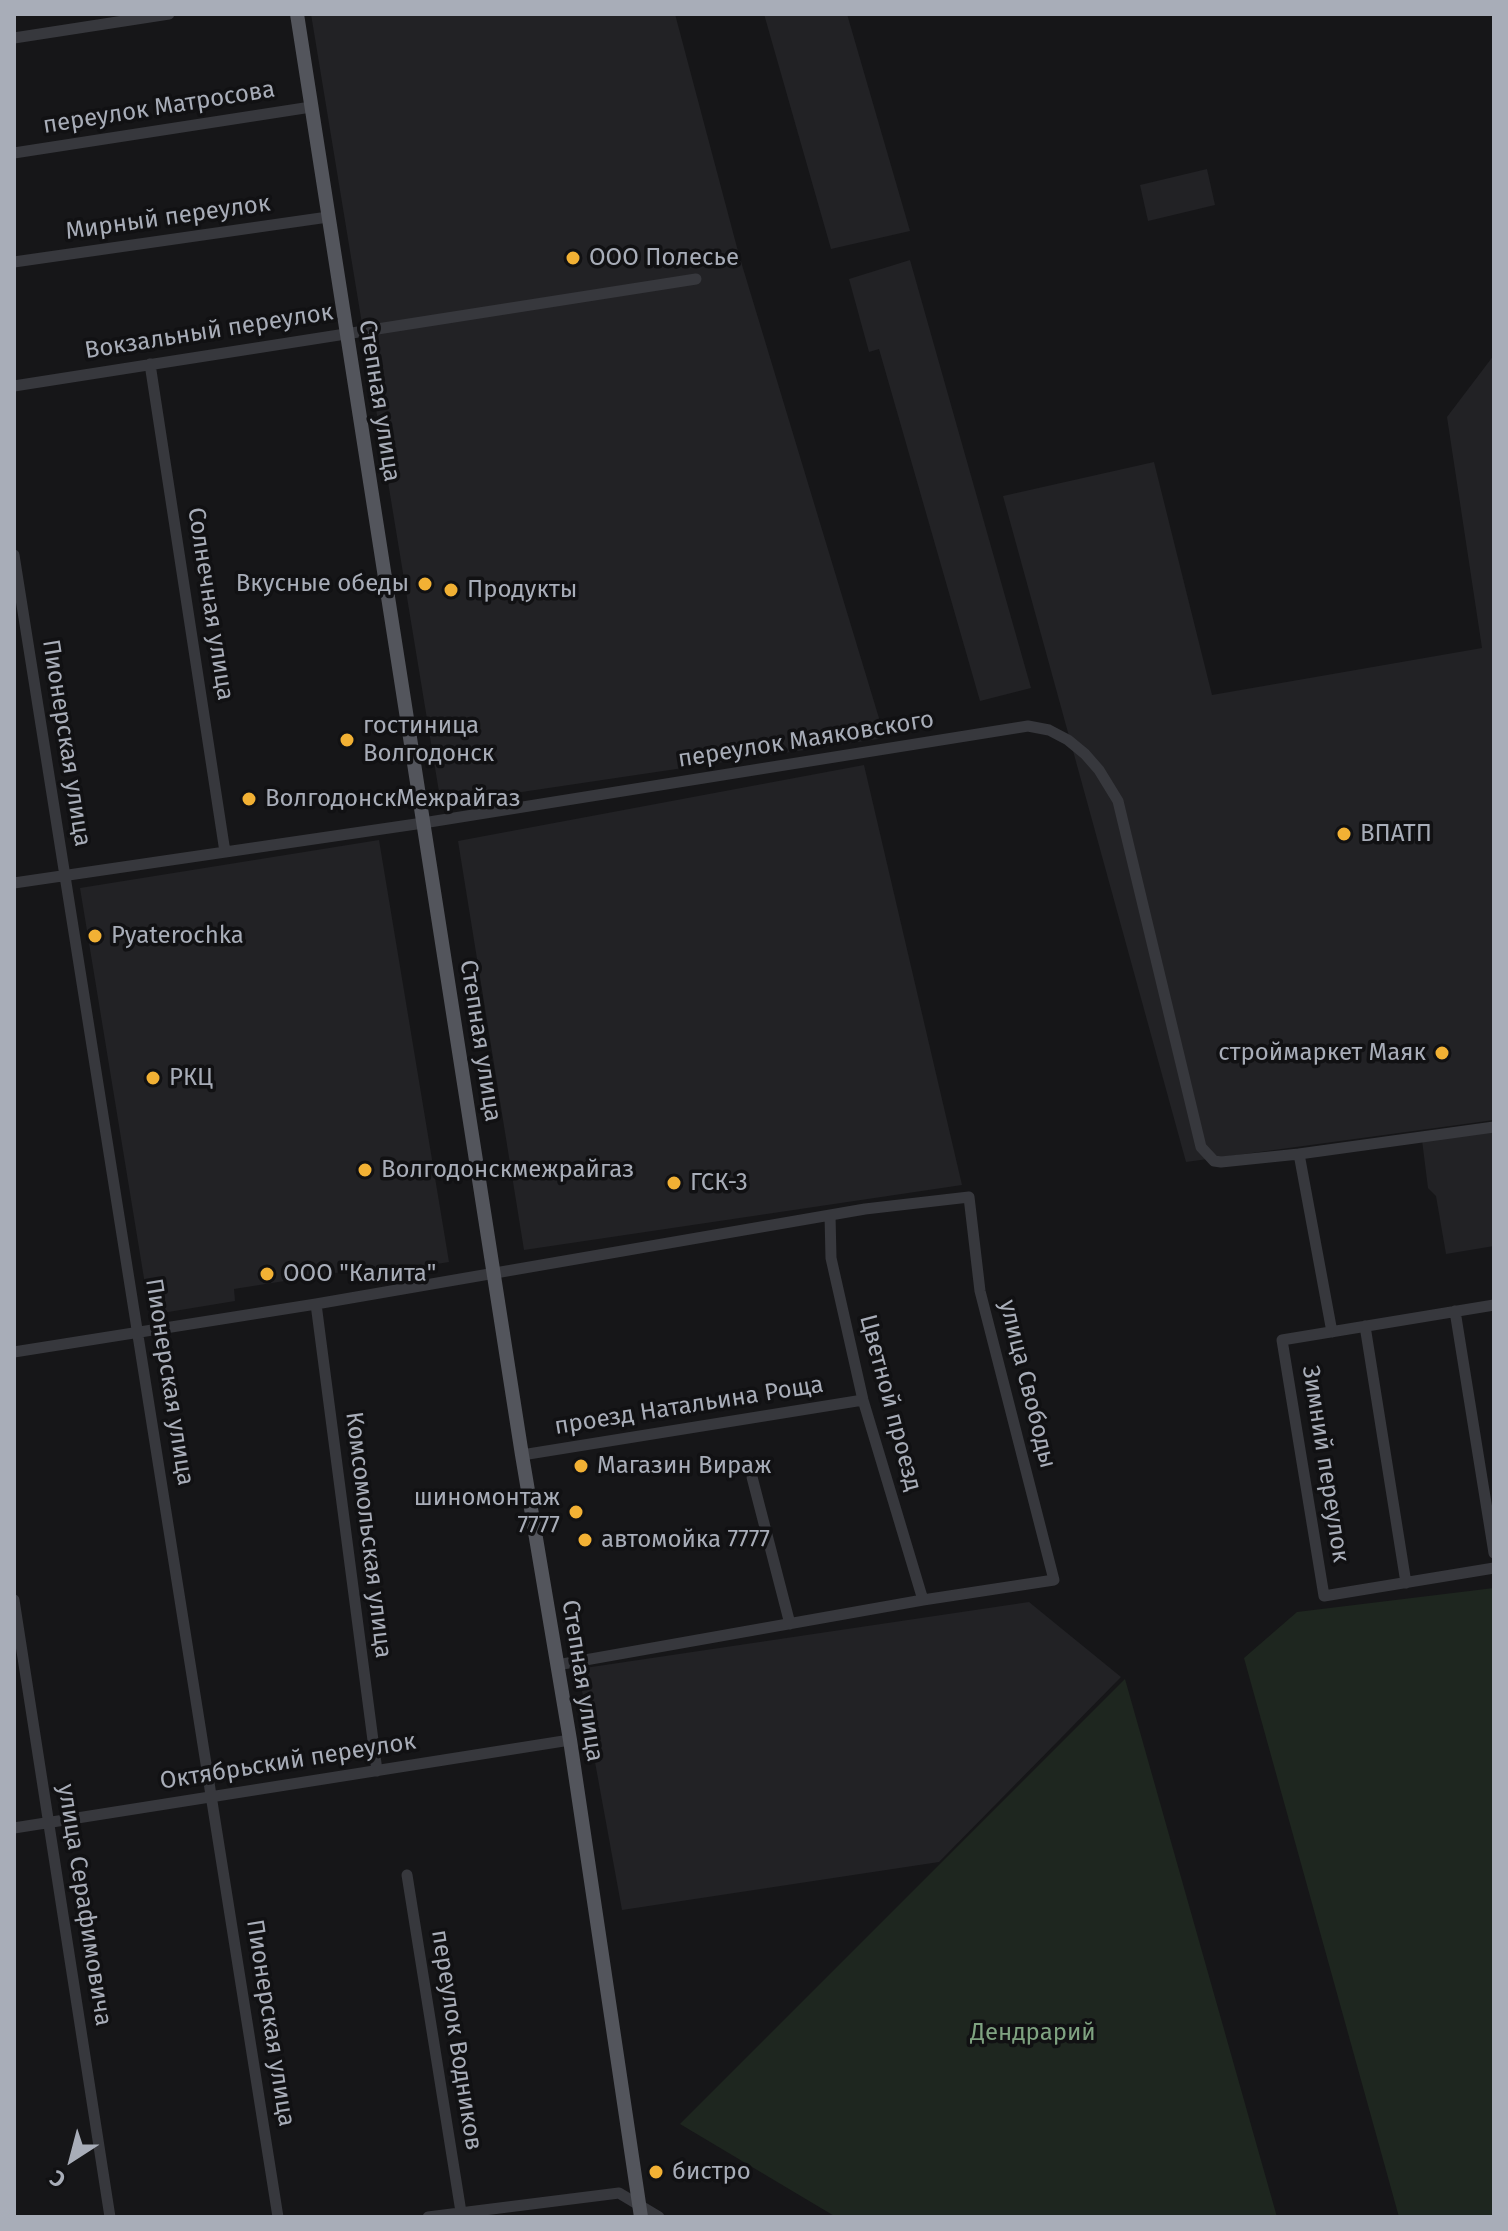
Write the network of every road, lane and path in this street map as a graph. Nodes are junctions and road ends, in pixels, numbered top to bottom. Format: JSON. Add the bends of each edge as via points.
{"nodes":[{"id":1,"x":169,"y":14,"type":"edge"},
{"id":2,"x":297,"y":14,"type":"edge"},
{"id":3,"x":14,"y":38,"type":"edge"},
{"id":4,"x":311,"y":107,"type":"junction"},
{"id":5,"x":14,"y":153,"type":"edge"},
{"id":6,"x":328,"y":217,"type":"junction"},
{"id":7,"x":14,"y":262,"type":"edge"},
{"id":8,"x":696,"y":279,"type":"dead end"},
{"id":9,"x":346,"y":333,"type":"junction"},
{"id":10,"x":150,"y":364,"type":"junction"},
{"id":11,"x":14,"y":386,"type":"edge"},
{"id":12,"x":14,"y":555,"type":"edge"},
{"id":13,"x":423,"y":823,"type":"junction"},
{"id":14,"x":225,"y":852,"type":"junction"},
{"id":15,"x":64,"y":875,"type":"junction"},
{"id":16,"x":14,"y":883,"type":"edge"},
{"id":17,"x":1494,"y":1127,"type":"edge"},
{"id":18,"x":1299,"y":1154,"type":"junction"},
{"id":19,"x":830,"y":1215,"type":"junction"},
{"id":20,"x":494,"y":1274,"type":"junction"},
{"id":21,"x":316,"y":1304,"type":"junction"},
{"id":22,"x":1494,"y":1305,"type":"edge"},
{"id":23,"x":1455,"y":1311,"type":"junction"},
{"id":24,"x":1365,"y":1326,"type":"junction"},
{"id":25,"x":1332,"y":1332,"type":"junction"},
{"id":26,"x":139,"y":1333,"type":"junction"},
{"id":27,"x":14,"y":1352,"type":"edge"},
{"id":28,"x":863,"y":1400,"type":"junction"},
{"id":29,"x":522,"y":1455,"type":"junction"},
{"id":30,"x":752,"y":1477,"type":"dead end"},
{"id":31,"x":1494,"y":1553,"type":"edge"},
{"id":32,"x":1494,"y":1568,"type":"edge"},
{"id":33,"x":1406,"y":1583,"type":"junction"},
{"id":34,"x":14,"y":1600,"type":"edge"},
{"id":35,"x":923,"y":1600,"type":"junction"},
{"id":36,"x":790,"y":1624,"type":"junction"},
{"id":37,"x":557,"y":1665,"type":"junction"},
{"id":38,"x":570,"y":1740,"type":"junction"},
{"id":39,"x":377,"y":1771,"type":"junction"},
{"id":40,"x":213,"y":1794,"type":"junction"},
{"id":41,"x":49,"y":1822,"type":"junction"},
{"id":42,"x":14,"y":1828,"type":"edge"},
{"id":43,"x":407,"y":1875,"type":"dead end"},
{"id":44,"x":640,"y":2211,"type":"edge"},
{"id":45,"x":461,"y":2212,"type":"junction"},
{"id":46,"x":110,"y":2217,"type":"edge"},
{"id":47,"x":278,"y":2217,"type":"edge"},
{"id":48,"x":428,"y":2217,"type":"edge"},
{"id":49,"x":659,"y":2217,"type":"edge"}],
"edges":[{"from":1,"to":3,"type":"street"},
{"from":2,"to":4,"type":"main road","name":"Степная улица"},
{"from":4,"to":5,"type":"street","name":"переулок Матросова"},
{"from":4,"to":6,"type":"main road","name":"Степная улица"},
{"from":6,"to":7,"type":"street","name":"Мирный переулок"},
{"from":6,"to":9,"type":"main road","name":"Степная улица"},
{"from":8,"to":9,"type":"street","name":"Вокзальный переулок"},
{"from":9,"to":10,"type":"street","name":"Вокзальный переулок"},
{"from":9,"to":13,"type":"main road","name":"Степная улица"},
{"from":10,"to":11,"type":"street","name":"Вокзальный переулок"},
{"from":10,"to":14,"type":"street","name":"Солнечная улица"},
{"from":12,"to":15,"type":"street","name":"Пионерская улица"},
{"from":13,"to":14,"type":"street","name":"переулок Маяковского"},
{"from":13,"to":18,"type":"street","name":"переулок Маяковского","via":[[1028,726],[1049,730],[1085,754],[1118,801],[1201,1147],[1221,1162]]},
{"from":13,"to":20,"type":"main road","name":"Степная улица"},
{"from":14,"to":15,"type":"street","name":"переулок Маяковского"},
{"from":15,"to":16,"type":"street","name":"переулок Маяковского"},
{"from":15,"to":26,"type":"street","name":"Пионерская улица"},
{"from":17,"to":18,"type":"street","name":"переулок Маяковского"},
{"from":18,"to":25,"type":"street"},
{"from":19,"to":20,"type":"street"},
{"from":19,"to":28,"type":"street","name":"Цветной проезд","via":[[831,1258]]},
{"from":19,"to":35,"type":"street","name":"улица Свободы","via":[[969,1197],[980,1291],[1054,1580]]},
{"from":20,"to":21,"type":"street"},
{"from":20,"to":29,"type":"main road","name":"Степная улица"},
{"from":21,"to":26,"type":"street"},
{"from":21,"to":39,"type":"street","name":"Комсомольская улица"},
{"from":22,"to":23,"type":"street"},
{"from":23,"to":24,"type":"street"},
{"from":23,"to":31,"type":"street"},
{"from":24,"to":25,"type":"street"},
{"from":24,"to":33,"type":"street"},
{"from":25,"to":33,"type":"street","name":"Зимний переулок","via":[[1282,1340],[1324,1596]]},
{"from":26,"to":27,"type":"street"},
{"from":26,"to":40,"type":"street","name":"Пионерская улица"},
{"from":28,"to":29,"type":"street","name":"проезд Натальина Роща"},
{"from":28,"to":35,"type":"street","name":"Цветной проезд"},
{"from":29,"to":37,"type":"main road","name":"Степная улица"},
{"from":30,"to":36,"type":"street"},
{"from":32,"to":33,"type":"street"},
{"from":34,"to":41,"type":"street","name":"улица Серафимовича"},
{"from":35,"to":36,"type":"street"},
{"from":36,"to":37,"type":"street"},
{"from":37,"to":38,"type":"main road","name":"Степная улица"},
{"from":38,"to":39,"type":"street","name":"Октябрьский переулок"},
{"from":38,"to":44,"type":"main road","name":"Степная улица"},
{"from":39,"to":40,"type":"street","name":"Октябрьский переулок"},
{"from":40,"to":41,"type":"street","name":"Октябрьский переулок"},
{"from":40,"to":47,"type":"street","name":"Пионерская улица"},
{"from":41,"to":42,"type":"street","name":"Октябрьский переулок"},
{"from":41,"to":46,"type":"street","name":"улица Серафимовича"},
{"from":43,"to":45,"type":"street","name":"переулок Водников"},
{"from":44,"to":45,"type":"street","via":[[619,2193]]},
{"from":44,"to":49,"type":"street"},
{"from":45,"to":48,"type":"street"}]}
